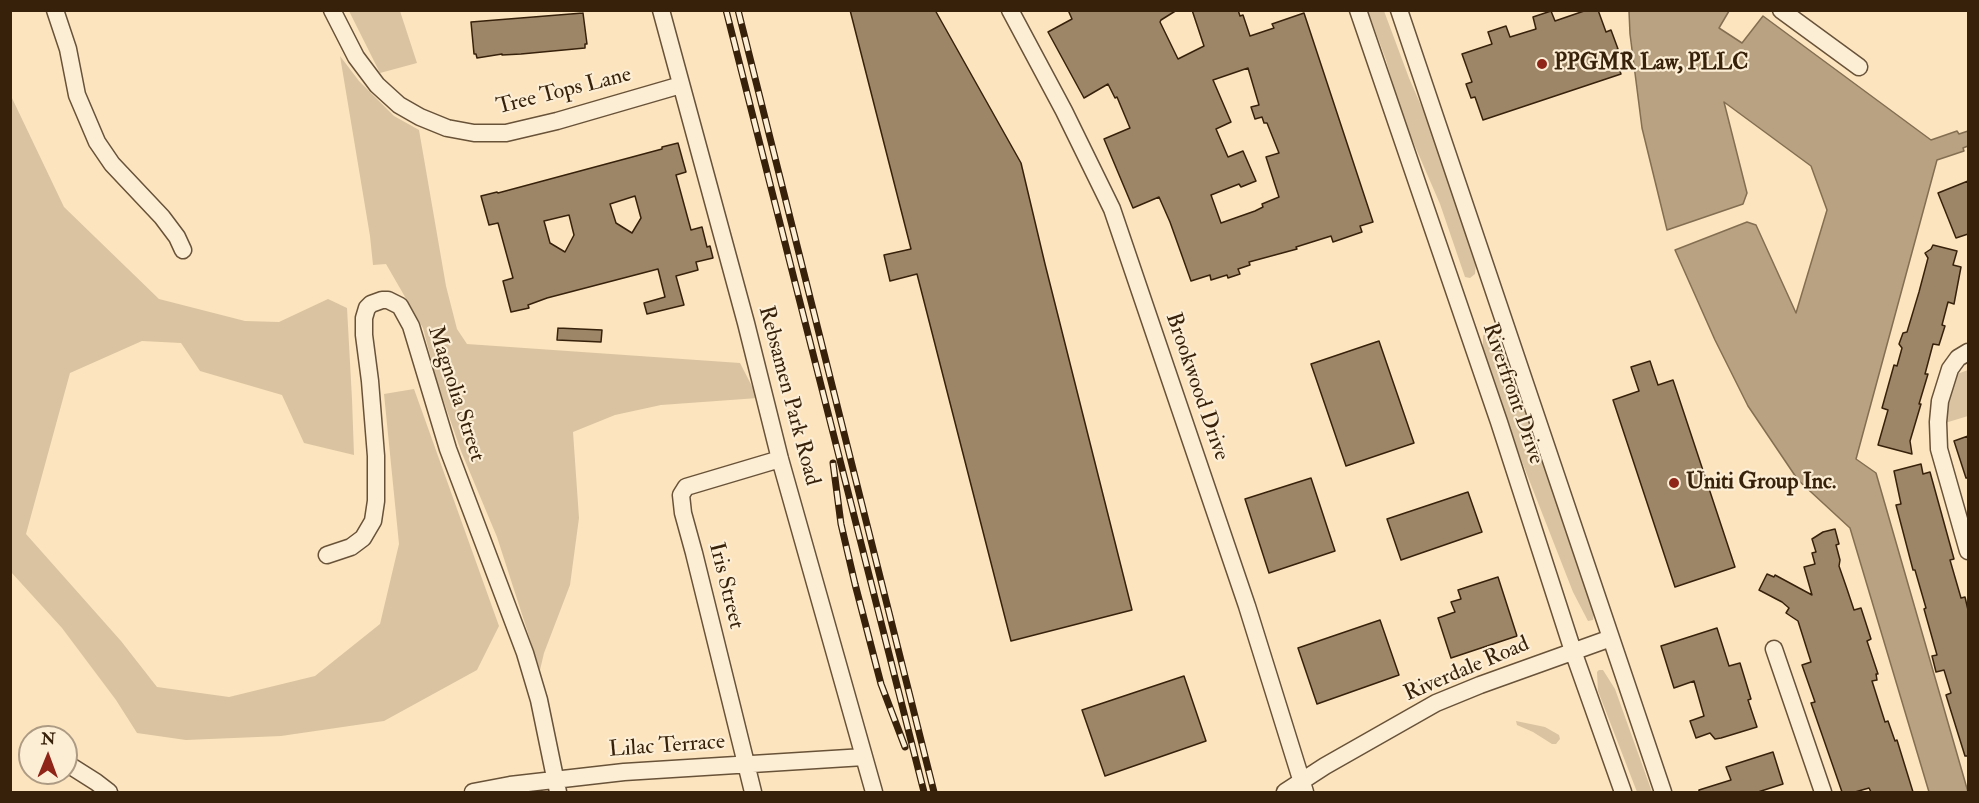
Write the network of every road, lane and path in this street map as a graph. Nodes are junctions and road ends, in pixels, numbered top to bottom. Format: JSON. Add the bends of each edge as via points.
{"nodes":[{"id":1,"x":55,"y":10,"type":"edge"},
{"id":2,"x":332,"y":10,"type":"edge"},
{"id":3,"x":661,"y":10,"type":"edge"},
{"id":4,"x":1010,"y":10,"type":"edge"},
{"id":5,"x":1358,"y":10,"type":"edge"},
{"id":6,"x":1399,"y":10,"type":"edge"},
{"id":7,"x":1781,"y":10,"type":"edge"},
{"id":8,"x":1859,"y":68,"type":"dead end"},
{"id":9,"x":681,"y":85,"type":"junction"},
{"id":10,"x":183,"y":250,"type":"dead end"},
{"id":11,"x":1968,"y":352,"type":"edge"},
{"id":12,"x":780,"y":459,"type":"junction"},
{"id":13,"x":1962,"y":503,"type":"edge"},
{"id":14,"x":1968,"y":551,"type":"edge"},
{"id":15,"x":327,"y":555,"type":"dead end"},
{"id":16,"x":1611,"y":639,"type":"junction"},
{"id":17,"x":1774,"y":650,"type":"dead end"},
{"id":18,"x":1573,"y":651,"type":"junction"},
{"id":19,"x":864,"y":757,"type":"junction"},
{"id":20,"x":746,"y":765,"type":"junction"},
{"id":21,"x":78,"y":771,"type":"edge"},
{"id":22,"x":557,"y":786,"type":"edge"},
{"id":23,"x":1304,"y":787,"type":"edge"},
{"id":24,"x":109,"y":792,"type":"edge"},
{"id":25,"x":473,"y":792,"type":"edge"},
{"id":26,"x":753,"y":792,"type":"edge"},
{"id":27,"x":874,"y":792,"type":"edge"},
{"id":28,"x":1285,"y":792,"type":"edge"},
{"id":29,"x":1623,"y":792,"type":"edge"},
{"id":30,"x":1663,"y":792,"type":"edge"},
{"id":31,"x":1823,"y":792,"type":"edge"}],
"edges":[{"from":1,"to":10,"type":"street","via":[[77,95],[97,142],[162,217]]},
{"from":2,"to":9,"type":"street","name":"Tree Tops Lane","via":[[356,57],[377,85],[399,105],[447,128],[506,133]]},
{"from":3,"to":9,"type":"street","name":"Rebsamen Park Road"},
{"from":4,"to":23,"type":"street","name":"Brookwood Drive","via":[[1116,220]]},
{"from":5,"to":18,"type":"street","name":"Riverfront Drive"},
{"from":6,"to":16,"type":"street","name":"Riverfront Drive"},
{"from":7,"to":8,"type":"street"},
{"from":9,"to":12,"type":"street","name":"Rebsamen Park Road"},
{"from":11,"to":13,"type":"street","via":[[1950,369],[1940,401],[1939,449]]},
{"from":12,"to":19,"type":"street","name":"Rebsamen Park Road"},
{"from":12,"to":20,"type":"street","name":"Iris Street","via":[[686,487],[681,495]]},
{"from":13,"to":14,"type":"street"},
{"from":15,"to":22,"type":"street","name":"Magnolia Street","via":[[351,547],[363,538],[373,520],[376,456],[364,318],[371,304],[388,300],[400,306],[411,326],[448,449],[525,653]]},
{"from":16,"to":18,"type":"street","name":"Riverdale Road"},
{"from":16,"to":30,"type":"street","name":"Riverfront Drive"},
{"from":17,"to":31,"type":"street"},
{"from":18,"to":23,"type":"street","name":"Riverdale Road","via":[[1436,703],[1325,766]]},
{"from":18,"to":29,"type":"street","name":"Riverfront Drive"},
{"from":19,"to":20,"type":"street","name":"Lilac Terrace"},
{"from":19,"to":27,"type":"street","name":"Rebsamen Park Road"},
{"from":20,"to":22,"type":"street","name":"Lilac Terrace","via":[[624,772]]},
{"from":20,"to":26,"type":"street","name":"Iris Street"},
{"from":21,"to":24,"type":"street"},
{"from":22,"to":25,"type":"street","name":"Lilac Terrace"},
{"from":23,"to":28,"type":"street","name":"Riverdale Road"}]}
